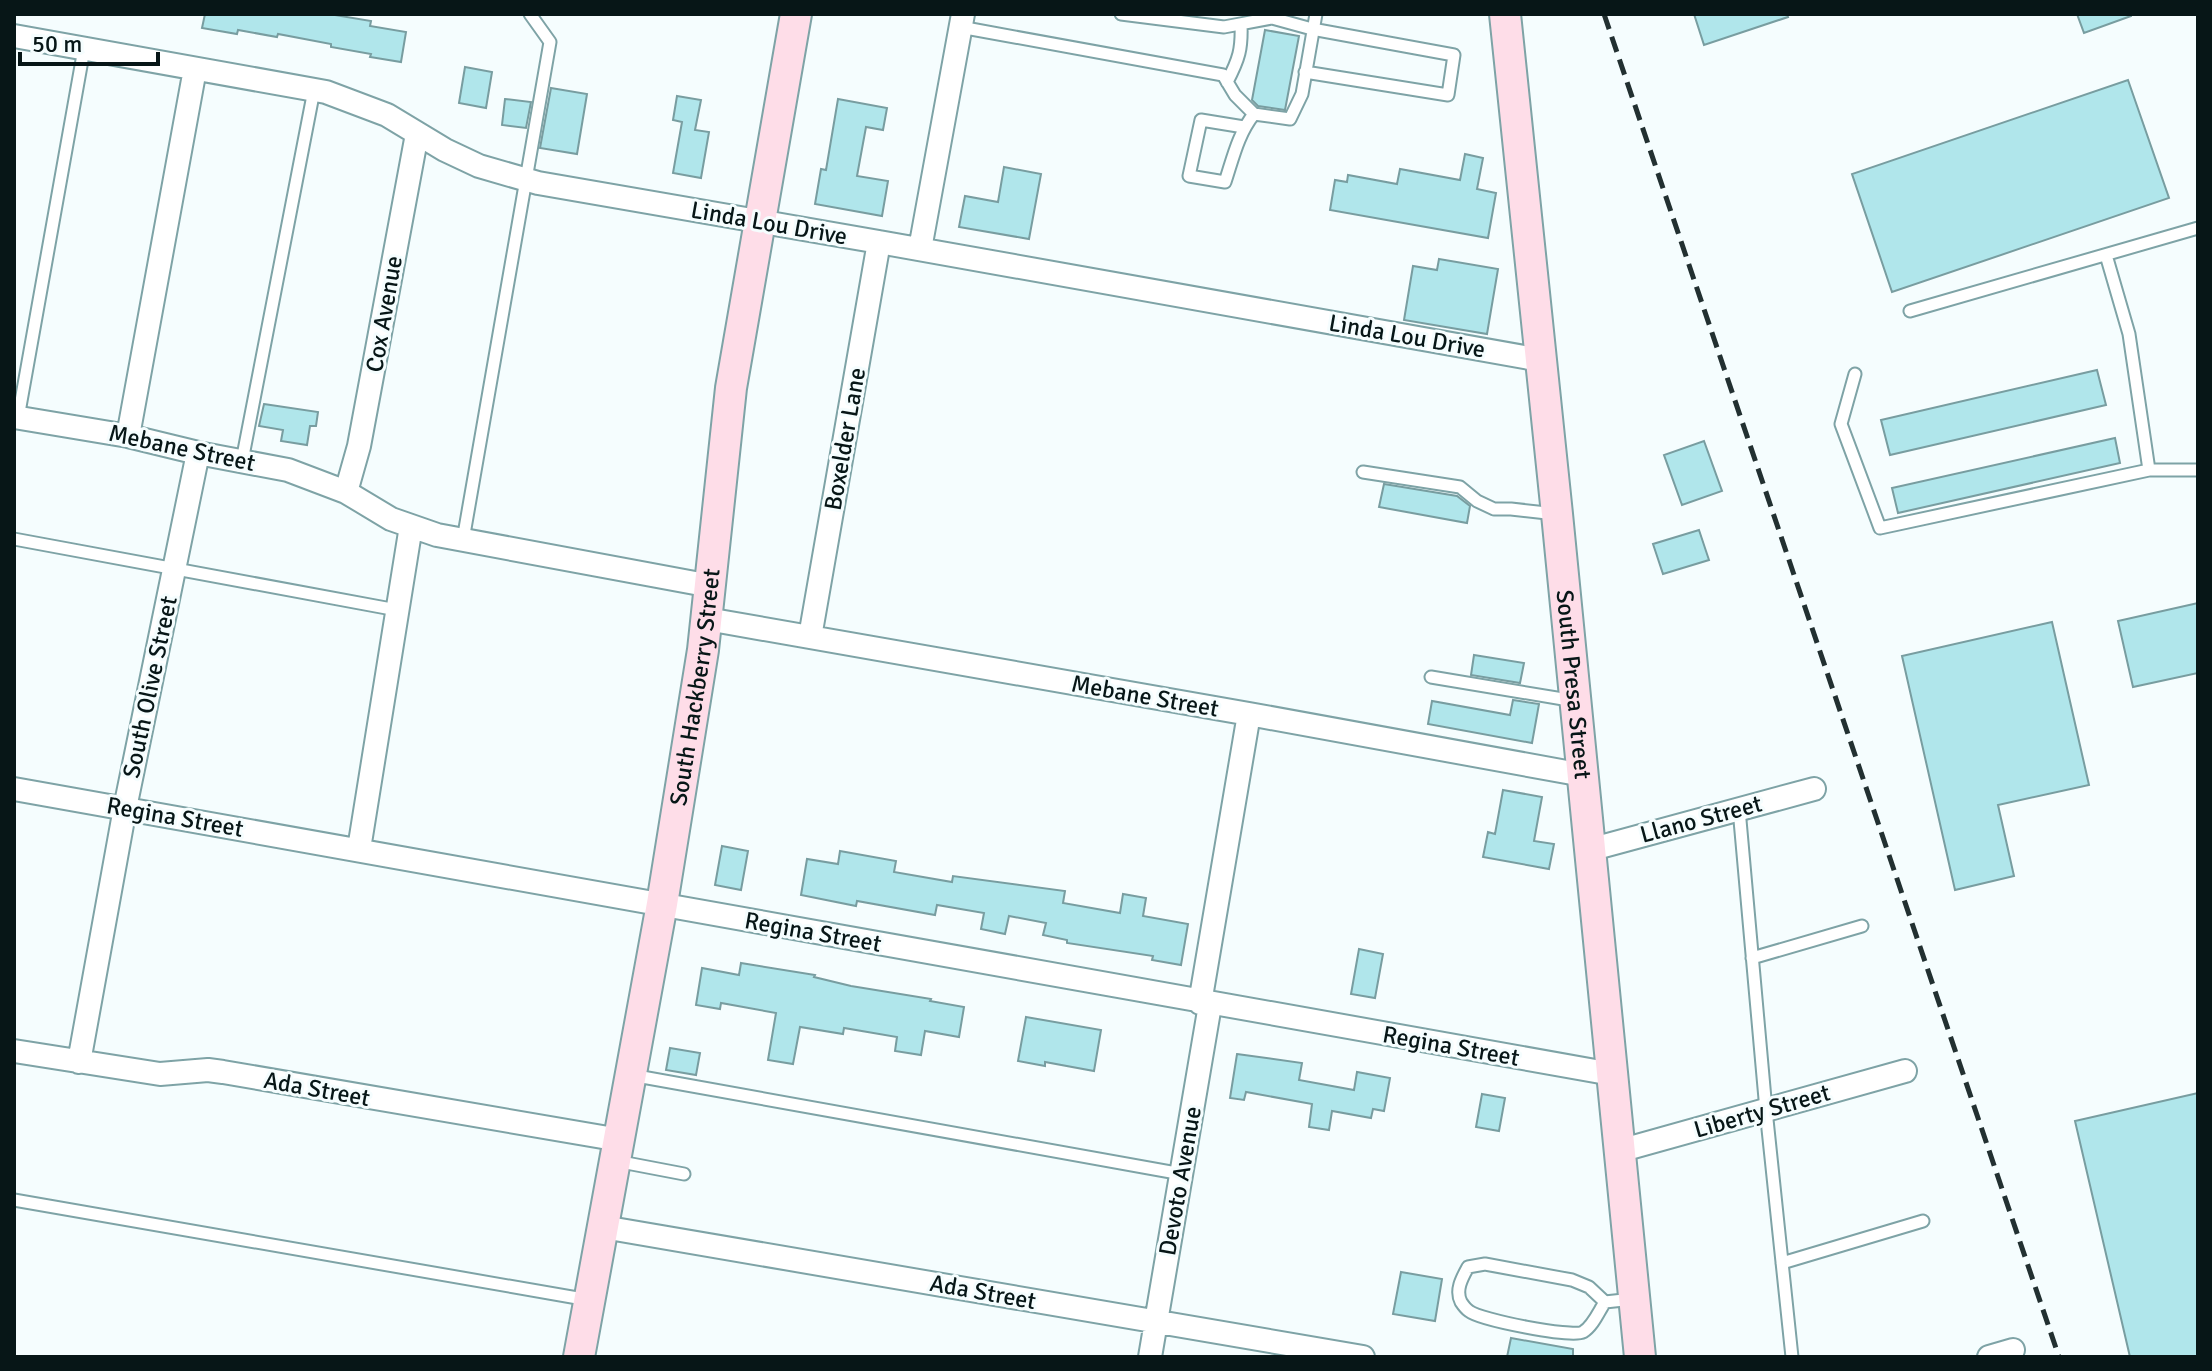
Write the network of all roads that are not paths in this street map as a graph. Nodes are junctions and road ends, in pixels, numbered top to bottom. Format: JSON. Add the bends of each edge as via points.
{"nodes":[{"id":1,"x":530,"y":14,"type":"edge"},
{"id":2,"x":796,"y":14,"type":"edge"},
{"id":3,"x":1121,"y":14,"type":"edge"},
{"id":4,"x":1316,"y":14,"type":"edge"},
{"id":5,"x":1505,"y":14,"type":"edge"},
{"id":6,"x":962,"y":20,"type":"edge"},
{"id":7,"x":1241,"y":24,"type":"junction"},
{"id":8,"x":1312,"y":29,"type":"junction"},
{"id":9,"x":14,"y":36,"type":"edge"},
{"id":10,"x":84,"y":49,"type":"junction"},
{"id":11,"x":195,"y":69,"type":"junction"},
{"id":12,"x":1305,"y":72,"type":"junction"},
{"id":13,"x":1227,"y":82,"type":"junction"},
{"id":14,"x":314,"y":90,"type":"junction"},
{"id":15,"x":1254,"y":114,"type":"junction"},
{"id":16,"x":1244,"y":127,"type":"junction"},
{"id":17,"x":417,"y":134,"type":"junction"},
{"id":18,"x":526,"y":180,"type":"junction"},
{"id":19,"x":759,"y":222,"type":"junction"},
{"id":20,"x":2198,"y":228,"type":"edge"},
{"id":21,"x":879,"y":242,"type":"junction"},
{"id":22,"x":920,"y":249,"type":"junction"},
{"id":23,"x":2106,"y":255,"type":"junction"},
{"id":24,"x":1910,"y":311,"type":"dead end"},
{"id":25,"x":1541,"y":360,"type":"junction"},
{"id":26,"x":1855,"y":374,"type":"dead end"},
{"id":27,"x":16,"y":418,"type":"edge"},
{"id":28,"x":128,"y":436,"type":"junction"},
{"id":29,"x":198,"y":453,"type":"junction"},
{"id":30,"x":242,"y":461,"type":"junction"},
{"id":31,"x":2149,"y":470,"type":"junction"},
{"id":32,"x":2198,"y":470,"type":"edge"},
{"id":33,"x":1363,"y":472,"type":"dead end"},
{"id":34,"x":346,"y":492,"type":"junction"},
{"id":35,"x":1557,"y":514,"type":"junction"},
{"id":36,"x":411,"y":526,"type":"junction"},
{"id":37,"x":14,"y":539,"type":"edge"},
{"id":38,"x":463,"y":540,"type":"junction"},
{"id":39,"x":174,"y":568,"type":"junction"},
{"id":40,"x":711,"y":586,"type":"junction"},
{"id":41,"x":397,"y":610,"type":"junction"},
{"id":42,"x":707,"y":619,"type":"junction"},
{"id":43,"x":810,"y":637,"type":"junction"},
{"id":44,"x":1431,"y":677,"type":"dead end"},
{"id":45,"x":1575,"y":701,"type":"junction"},
{"id":46,"x":1249,"y":714,"type":"junction"},
{"id":47,"x":1583,"y":775,"type":"junction"},
{"id":48,"x":14,"y":789,"type":"edge"},
{"id":49,"x":1814,"y":789,"type":"dead end"},
{"id":50,"x":125,"y":808,"type":"junction"},
{"id":51,"x":1739,"y":808,"type":"junction"},
{"id":52,"x":359,"y":849,"type":"junction"},
{"id":53,"x":1589,"y":850,"type":"junction"},
{"id":54,"x":662,"y":904,"type":"junction"},
{"id":55,"x":1862,"y":926,"type":"dead end"},
{"id":56,"x":1752,"y":958,"type":"junction"},
{"id":57,"x":1205,"y":1004,"type":"junction"},
{"id":58,"x":14,"y":1051,"type":"edge"},
{"id":59,"x":79,"y":1062,"type":"junction"},
{"id":60,"x":1905,"y":1071,"type":"dead end"},
{"id":61,"x":1612,"y":1074,"type":"junction"},
{"id":62,"x":631,"y":1075,"type":"junction"},
{"id":63,"x":1766,"y":1110,"type":"junction"},
{"id":64,"x":618,"y":1150,"type":"junction"},
{"id":65,"x":1619,"y":1151,"type":"junction"},
{"id":66,"x":684,"y":1174,"type":"dead end"},
{"id":67,"x":1182,"y":1174,"type":"junction"},
{"id":68,"x":14,"y":1200,"type":"edge"},
{"id":69,"x":1923,"y":1221,"type":"dead end"},
{"id":70,"x":603,"y":1227,"type":"junction"},
{"id":71,"x":1782,"y":1263,"type":"junction"},
{"id":72,"x":589,"y":1300,"type":"junction"},
{"id":73,"x":1619,"y":1300,"type":"junction"},
{"id":74,"x":1156,"y":1322,"type":"junction"},
{"id":75,"x":2013,"y":1350,"type":"dead end"},
{"id":76,"x":579,"y":1357,"type":"edge"},
{"id":77,"x":1150,"y":1357,"type":"edge"},
{"id":78,"x":1363,"y":1357,"type":"edge"},
{"id":79,"x":1640,"y":1357,"type":"edge"},
{"id":80,"x":1792,"y":1357,"type":"edge"},
{"id":81,"x":1989,"y":1357,"type":"edge"}],
"edges":[{"from":1,"to":18,"type":"lane","via":[[550,42]]},
{"from":2,"to":19,"type":"main road","name":"South Hackberry Street"},
{"from":3,"to":7,"type":"lane","via":[[1224,27]]},
{"from":4,"to":8,"type":"lane"},
{"from":5,"to":25,"type":"main road","name":"South Presa Street"},
{"from":6,"to":13,"type":"lane","via":[[1223,75]]},
{"from":6,"to":22,"type":"street"},
{"from":7,"to":8,"type":"lane","via":[[1272,18]]},
{"from":7,"to":13,"type":"lane","via":[[1239,61]]},
{"from":8,"to":12,"type":"lane"},
{"from":8,"to":12,"type":"lane","via":[[1454,55],[1448,95]]},
{"from":9,"to":10,"type":"street","name":"Linda Lou Drive"},
{"from":10,"to":11,"type":"street","name":"Linda Lou Drive"},
{"from":10,"to":27,"type":"lane"},
{"from":11,"to":14,"type":"street","name":"Linda Lou Drive"},
{"from":11,"to":28,"type":"street"},
{"from":12,"to":15,"type":"lane","via":[[1290,119]]},
{"from":13,"to":15,"type":"lane"},
{"from":14,"to":17,"type":"street","name":"Linda Lou Drive","via":[[358,102]]},
{"from":14,"to":30,"type":"lane"},
{"from":15,"to":16,"type":"lane"},
{"from":16,"to":16,"type":"lane","via":[[1225,182],[1189,176],[1201,120]]},
{"from":17,"to":18,"type":"street","name":"Linda Lou Drive","via":[[479,166]]},
{"from":17,"to":34,"type":"street","name":"Cox Avenue"},
{"from":18,"to":19,"type":"street","name":"Linda Lou Drive"},
{"from":18,"to":38,"type":"lane"},
{"from":19,"to":21,"type":"street","name":"Linda Lou Drive"},
{"from":19,"to":40,"type":"main road","name":"South Hackberry Street","via":[[731,388]]},
{"from":20,"to":23,"type":"lane"},
{"from":21,"to":22,"type":"street","name":"Linda Lou Drive"},
{"from":21,"to":43,"type":"street","name":"Boxelder Lane"},
{"from":22,"to":25,"type":"street","name":"Linda Lou Drive"},
{"from":23,"to":24,"type":"lane"},
{"from":23,"to":31,"type":"lane","via":[[2129,334]]},
{"from":25,"to":35,"type":"main road","name":"South Presa Street"},
{"from":26,"to":31,"type":"lane","via":[[1841,424],[1880,528]]},
{"from":27,"to":28,"type":"street","name":"Mebane Street"},
{"from":28,"to":29,"type":"street","name":"Mebane Street"},
{"from":29,"to":30,"type":"street","name":"Mebane Street"},
{"from":29,"to":39,"type":"street","name":"South Olive Street"},
{"from":30,"to":34,"type":"street","name":"Mebane Street","via":[[288,470]]},
{"from":31,"to":32,"type":"lane"},
{"from":33,"to":35,"type":"lane","via":[[1460,487],[1494,509]]},
{"from":34,"to":36,"type":"street","name":"Mebane Street"},
{"from":35,"to":45,"type":"main road","name":"South Presa Street"},
{"from":36,"to":38,"type":"street"},
{"from":36,"to":41,"type":"street"},
{"from":37,"to":39,"type":"lane"},
{"from":38,"to":40,"type":"street"},
{"from":39,"to":41,"type":"lane"},
{"from":39,"to":50,"type":"street","name":"South Olive Street"},
{"from":40,"to":42,"type":"main road","name":"South Hackberry Street"},
{"from":41,"to":52,"type":"street"},
{"from":42,"to":43,"type":"street","name":"Mebane Street"},
{"from":42,"to":54,"type":"main road","name":"South Hackberry Street"},
{"from":43,"to":46,"type":"street","name":"Mebane Street"},
{"from":44,"to":45,"type":"lane"},
{"from":45,"to":47,"type":"main road","name":"South Presa Street"},
{"from":46,"to":47,"type":"street","name":"Mebane Street"},
{"from":46,"to":57,"type":"street","name":"Devoto Avenue"},
{"from":47,"to":53,"type":"main road","name":"South Presa Street"},
{"from":48,"to":50,"type":"street","name":"Regina Street"},
{"from":49,"to":51,"type":"street","name":"Llano Street"},
{"from":50,"to":52,"type":"street","name":"Regina Street"},
{"from":50,"to":59,"type":"street","name":"South Olive Street"},
{"from":51,"to":53,"type":"street","name":"Llano Street"},
{"from":51,"to":56,"type":"lane"},
{"from":52,"to":54,"type":"street","name":"Regina Street"},
{"from":53,"to":61,"type":"main road","name":"South Presa Street"},
{"from":54,"to":57,"type":"street","name":"Regina Street"},
{"from":54,"to":62,"type":"main road","name":"South Hackberry Street"},
{"from":55,"to":56,"type":"lane"},
{"from":56,"to":63,"type":"lane"},
{"from":57,"to":61,"type":"street","name":"Regina Street"},
{"from":57,"to":67,"type":"street","name":"Devoto Avenue"},
{"from":58,"to":59,"type":"street","name":"Ada Street"},
{"from":59,"to":64,"type":"street","name":"Ada Street","via":[[160,1074],[223,1072]]},
{"from":60,"to":63,"type":"street","name":"Liberty Street"},
{"from":61,"to":65,"type":"main road","name":"South Presa Street"},
{"from":62,"to":64,"type":"main road","name":"South Hackberry Street"},
{"from":62,"to":67,"type":"lane"},
{"from":63,"to":65,"type":"street","name":"Liberty Street"},
{"from":63,"to":71,"type":"lane"},
{"from":64,"to":66,"type":"lane"},
{"from":64,"to":70,"type":"main road","name":"South Hackberry Street"},
{"from":65,"to":73,"type":"main road","name":"South Presa Street"},
{"from":67,"to":74,"type":"street","name":"Devoto Avenue"},
{"from":68,"to":72,"type":"lane"},
{"from":69,"to":71,"type":"lane"},
{"from":70,"to":72,"type":"main road","name":"South Hackberry Street"},
{"from":70,"to":74,"type":"street","name":"Ada Street"},
{"from":71,"to":80,"type":"lane"},
{"from":72,"to":76,"type":"main road","name":"South Hackberry Street"},
{"from":73,"to":73,"type":"lane","via":[[1572,1280],[1485,1264],[1468,1267],[1459,1281],[1460,1300],[1470,1313],[1567,1334],[1582,1333]]},
{"from":73,"to":79,"type":"main road","name":"South Presa Street"},
{"from":74,"to":77,"type":"street","name":"Devoto Avenue"},
{"from":74,"to":78,"type":"street","name":"Ada Street"},
{"from":75,"to":81,"type":"street"}]}
